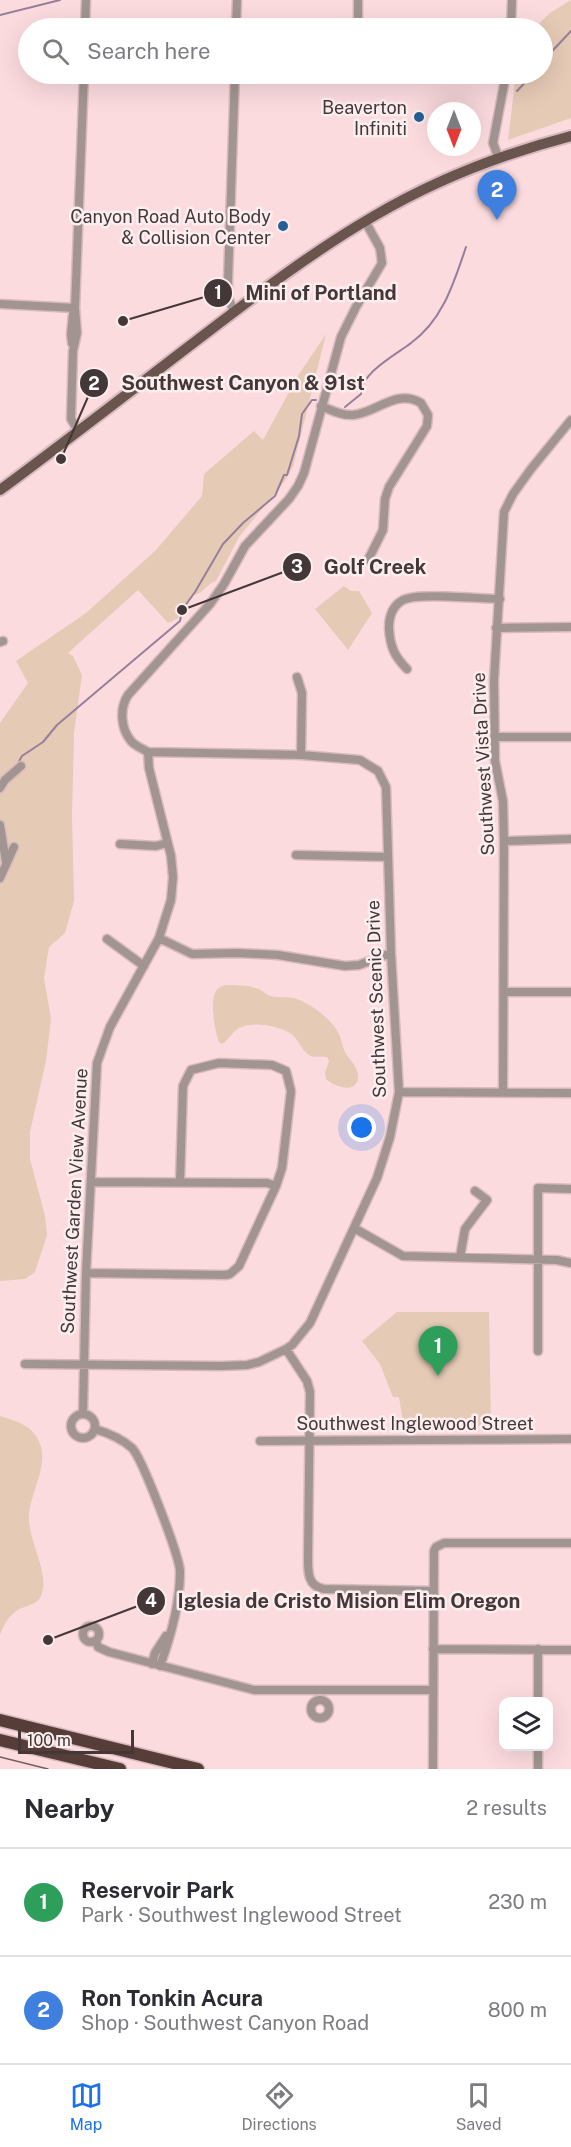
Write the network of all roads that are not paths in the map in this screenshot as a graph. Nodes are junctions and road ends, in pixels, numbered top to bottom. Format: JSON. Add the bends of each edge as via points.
{"nodes":[{"id":1,"x":86,"y":0,"type":"edge"},
{"id":2,"x":237,"y":0,"type":"edge"},
{"id":3,"x":358,"y":0,"type":"edge"},
{"id":4,"x":512,"y":0,"type":"edge"},
{"id":5,"x":85,"y":18,"type":"edge"},
{"id":6,"x":236,"y":18,"type":"edge"},
{"id":7,"x":358,"y":18,"type":"dead end"},
{"id":8,"x":511,"y":18,"type":"edge"},
{"id":9,"x":84,"y":84,"type":"edge"},
{"id":10,"x":235,"y":84,"type":"edge"},
{"id":11,"x":504,"y":84,"type":"edge"},
{"id":12,"x":571,"y":136,"type":"edge"},
{"id":13,"x":499,"y":159,"type":"junction"},
{"id":14,"x":365,"y":221,"type":"junction"},
{"id":15,"x":0,"y":304,"type":"edge"},
{"id":16,"x":75,"y":308,"type":"junction"},
{"id":17,"x":234,"y":312,"type":"junction"},
{"id":18,"x":321,"y":406,"type":"junction"},
{"id":19,"x":571,"y":420,"type":"edge"},
{"id":20,"x":78,"y":431,"type":"junction"},
{"id":21,"x":0,"y":490,"type":"edge"},
{"id":22,"x":368,"y":560,"type":"dead end"},
{"id":23,"x":500,"y":599,"type":"junction"},
{"id":24,"x":571,"y":627,"type":"edge"},
{"id":25,"x":496,"y":628,"type":"junction"},
{"id":26,"x":407,"y":669,"type":"dead end"},
{"id":27,"x":297,"y":677,"type":"dead end"},
{"id":28,"x":495,"y":737,"type":"junction"},
{"id":29,"x":571,"y":737,"type":"edge"},
{"id":30,"x":148,"y":752,"type":"junction"},
{"id":31,"x":301,"y":755,"type":"junction"},
{"id":32,"x":21,"y":766,"type":"dead end"},
{"id":33,"x":0,"y":788,"type":"edge"},
{"id":34,"x":0,"y":825,"type":"edge"},
{"id":35,"x":571,"y":839,"type":"edge"},
{"id":36,"x":504,"y":841,"type":"junction"},
{"id":37,"x":167,"y":843,"type":"junction"},
{"id":38,"x":120,"y":844,"type":"dead end"},
{"id":39,"x":15,"y":847,"type":"dead end"},
{"id":40,"x":296,"y":855,"type":"dead end"},
{"id":41,"x":388,"y":857,"type":"junction"},
{"id":42,"x":6,"y":862,"type":"junction"},
{"id":43,"x":0,"y":878,"type":"edge"},
{"id":44,"x":159,"y":938,"type":"junction"},
{"id":45,"x":107,"y":939,"type":"dead end"},
{"id":46,"x":391,"y":953,"type":"junction"},
{"id":47,"x":144,"y":966,"type":"junction"},
{"id":48,"x":504,"y":992,"type":"junction"},
{"id":49,"x":571,"y":992,"type":"edge"},
{"id":50,"x":399,"y":1092,"type":"junction"},
{"id":51,"x":503,"y":1092,"type":"junction"},
{"id":52,"x":571,"y":1093,"type":"edge"},
{"id":53,"x":91,"y":1182,"type":"junction"},
{"id":54,"x":180,"y":1182,"type":"junction"},
{"id":55,"x":276,"y":1186,"type":"junction"},
{"id":56,"x":571,"y":1189,"type":"edge"},
{"id":57,"x":475,"y":1191,"type":"dead end"},
{"id":58,"x":354,"y":1228,"type":"junction"},
{"id":59,"x":460,"y":1257,"type":"junction"},
{"id":60,"x":537,"y":1260,"type":"junction"},
{"id":61,"x":571,"y":1263,"type":"edge"},
{"id":62,"x":86,"y":1273,"type":"junction"},
{"id":63,"x":286,"y":1349,"type":"junction"},
{"id":64,"x":538,"y":1351,"type":"dead end"},
{"id":65,"x":25,"y":1364,"type":"dead end"},
{"id":66,"x":83,"y":1364,"type":"junction"},
{"id":67,"x":83,"y":1414,"type":"junction"},
{"id":68,"x":95,"y":1430,"type":"junction"},
{"id":69,"x":571,"y":1439,"type":"edge"},
{"id":70,"x":310,"y":1440,"type":"junction"},
{"id":71,"x":260,"y":1441,"type":"dead end"},
{"id":72,"x":571,"y":1543,"type":"edge"},
{"id":73,"x":434,"y":1591,"type":"junction"},
{"id":74,"x":96,"y":1640,"type":"dead end"},
{"id":75,"x":433,"y":1649,"type":"junction"},
{"id":76,"x":538,"y":1649,"type":"junction"},
{"id":77,"x":571,"y":1650,"type":"edge"},
{"id":78,"x":156,"y":1665,"type":"junction"},
{"id":79,"x":321,"y":1690,"type":"junction"},
{"id":80,"x":433,"y":1690,"type":"junction"},
{"id":81,"x":538,"y":1697,"type":"edge"},
{"id":82,"x":321,"y":1700,"type":"dead end"},
{"id":83,"x":0,"y":1720,"type":"edge"},
{"id":84,"x":0,"y":1740,"type":"edge"},
{"id":85,"x":538,"y":1751,"type":"edge"},
{"id":86,"x":120,"y":1769,"type":"edge"},
{"id":87,"x":198,"y":1769,"type":"edge"},
{"id":88,"x":433,"y":1769,"type":"edge"},
{"id":89,"x":538,"y":1769,"type":"edge"}],
"edges":[{"from":1,"to":5,"type":"street"},
{"from":2,"to":6,"type":"street"},
{"from":3,"to":7,"type":"street"},
{"from":4,"to":8,"type":"street"},
{"from":9,"to":16,"type":"street"},
{"from":10,"to":17,"type":"street","via":[[228,281],[228,297]]},
{"from":11,"to":13,"type":"street","via":[[493,142]]},
{"from":12,"to":13,"type":"main road"},
{"from":13,"to":14,"type":"main road","via":[[421,191]]},
{"from":14,"to":17,"type":"main road"},
{"from":14,"to":18,"type":"street","via":[[380,248],[382,263],[346,326]]},
{"from":15,"to":16,"type":"street"},
{"from":16,"to":20,"type":"street","via":[[71,419]]},
{"from":17,"to":20,"type":"main road"},
{"from":18,"to":22,"type":"street","via":[[354,415],[393,399],[411,399],[421,403],[428,415],[422,436],[387,493],[383,530]]},
{"from":18,"to":30,"type":"street","via":[[298,486],[245,546],[210,604],[124,701],[125,729],[131,741]]},
{"from":19,"to":23,"type":"street","name":"Southwest Vista Drive","via":[[531,469],[504,512]]},
{"from":20,"to":21,"type":"main road"},
{"from":23,"to":25,"type":"street","name":"Southwest Vista Drive"},
{"from":23,"to":26,"type":"street","via":[[415,597],[399,602],[390,616],[390,639],[396,658]]},
{"from":24,"to":25,"type":"street"},
{"from":25,"to":28,"type":"street","name":"Southwest Vista Drive"},
{"from":27,"to":31,"type":"street","via":[[302,693]]},
{"from":28,"to":29,"type":"street"},
{"from":28,"to":36,"type":"street","name":"Southwest Vista Drive"},
{"from":30,"to":31,"type":"street","name":"Southwest Scenic Drive"},
{"from":30,"to":37,"type":"street","name":"Southwest Garden View Avenue"},
{"from":31,"to":41,"type":"street","name":"Southwest Scenic Drive","via":[[360,760],[378,771],[386,787]]},
{"from":32,"to":33,"type":"street"},
{"from":34,"to":42,"type":"street"},
{"from":35,"to":36,"type":"street"},
{"from":36,"to":48,"type":"street","name":"Southwest Vista Drive"},
{"from":37,"to":38,"type":"street"},
{"from":37,"to":44,"type":"street","name":"Southwest Garden View Avenue","via":[[173,877],[171,900]]},
{"from":39,"to":42,"type":"street"},
{"from":40,"to":41,"type":"street"},
{"from":41,"to":46,"type":"street","name":"Southwest Scenic Drive"},
{"from":42,"to":43,"type":"street"},
{"from":44,"to":46,"type":"street","via":[[192,954],[278,955],[345,966]]},
{"from":44,"to":47,"type":"street","name":"Southwest Garden View Avenue"},
{"from":45,"to":47,"type":"street"},
{"from":46,"to":50,"type":"street","name":"Southwest Scenic Drive"},
{"from":47,"to":53,"type":"street","name":"Southwest Garden View Avenue","via":[[110,1027],[97,1063]]},
{"from":48,"to":49,"type":"street"},
{"from":48,"to":51,"type":"street","name":"Southwest Vista Drive"},
{"from":50,"to":51,"type":"street"},
{"from":50,"to":58,"type":"street","name":"Southwest Scenic Drive","via":[[377,1178]]},
{"from":51,"to":52,"type":"street"},
{"from":53,"to":54,"type":"street"},
{"from":53,"to":62,"type":"street","name":"Southwest Garden View Avenue"},
{"from":54,"to":55,"type":"street"},
{"from":54,"to":55,"type":"street","via":[[183,1086],[191,1070],[219,1063],[272,1065],[286,1071],[291,1091],[282,1168]]},
{"from":55,"to":62,"type":"street","via":[[239,1266],[230,1274]]},
{"from":56,"to":60,"type":"street","via":[[538,1188]]},
{"from":57,"to":59,"type":"street","via":[[487,1200],[465,1229]]},
{"from":58,"to":59,"type":"street","via":[[403,1257]]},
{"from":58,"to":63,"type":"street","name":"Southwest Scenic Drive","via":[[310,1323]]},
{"from":59,"to":60,"type":"street"},
{"from":60,"to":61,"type":"street"},
{"from":60,"to":64,"type":"street"},
{"from":62,"to":66,"type":"street","name":"Southwest Garden View Avenue"},
{"from":63,"to":66,"type":"street","name":"Southwest Scenic Drive","via":[[247,1365]]},
{"from":63,"to":70,"type":"street","via":[[308,1382]]},
{"from":65,"to":66,"type":"street","name":"Southwest Scenic Drive"},
{"from":66,"to":67,"type":"street","name":"Southwest Garden View Avenue"},
{"from":67,"to":68,"type":"street","via":[[92,1418]]},
{"from":67,"to":68,"type":"street","name":"Southwest Garden View Avenue","via":[[72,1420],[72,1432],[86,1438]]},
{"from":68,"to":78,"type":"street","via":[[126,1443],[139,1457],[180,1564],[174,1616],[155,1653]]},
{"from":69,"to":70,"type":"street","name":"Southwest Inglewood Street"},
{"from":70,"to":71,"type":"street","name":"Southwest Inglewood Street"},
{"from":70,"to":73,"type":"street","via":[[308,1573],[312,1584],[324,1589]]},
{"from":72,"to":73,"type":"street","via":[[444,1543],[435,1551]]},
{"from":73,"to":75,"type":"street"},
{"from":74,"to":78,"type":"street","via":[[103,1650]]},
{"from":75,"to":76,"type":"street"},
{"from":75,"to":80,"type":"street"},
{"from":76,"to":77,"type":"street"},
{"from":76,"to":81,"type":"street"},
{"from":78,"to":79,"type":"street","via":[[246,1689]]},
{"from":79,"to":80,"type":"street"},
{"from":79,"to":82,"type":"street"},
{"from":80,"to":88,"type":"street"},
{"from":83,"to":87,"type":"highway"},
{"from":84,"to":86,"type":"highway"},
{"from":85,"to":89,"type":"street"}]}
